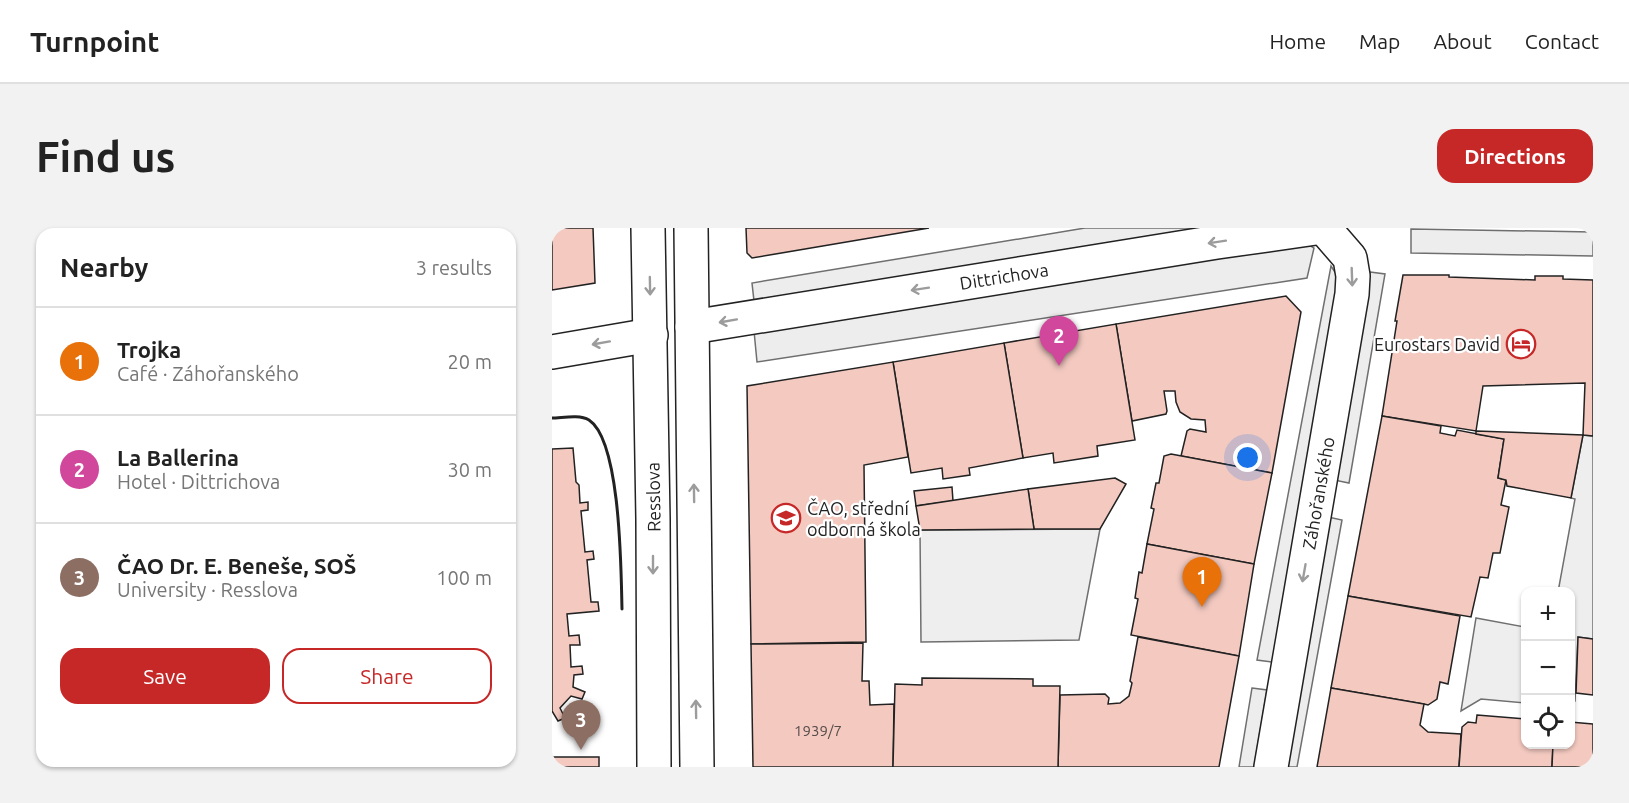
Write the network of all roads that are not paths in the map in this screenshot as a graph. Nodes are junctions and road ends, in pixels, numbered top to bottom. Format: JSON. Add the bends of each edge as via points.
{"nodes":[{"id":1,"x":648,"y":228,"type":"edge"},
{"id":2,"x":691,"y":228,"type":"edge"},
{"id":3,"x":1316,"y":228,"type":"edge"},
{"id":4,"x":1324,"y":228,"type":"edge"},
{"id":5,"x":692,"y":327,"type":"junction"},
{"id":6,"x":651,"y":335,"type":"junction"},
{"id":7,"x":552,"y":352,"type":"edge"},
{"id":8,"x":654,"y":767,"type":"edge"},
{"id":9,"x":697,"y":767,"type":"edge"},
{"id":10,"x":1271,"y":767,"type":"edge"}],
"edges":[{"from":1,"to":6,"type":"street","name":"Resslova","one_way":true},
{"from":2,"to":5,"type":"street"},
{"from":3,"to":5,"type":"street","name":"Dittrichova","one_way":true},
{"from":4,"to":10,"type":"street","name":"Záhořanského","one_way":true,"via":[[1350,258],[1352,294]]},
{"from":9,"to":5,"type":"street","one_way":true},
{"from":6,"to":7,"type":"street","one_way":true},
{"from":6,"to":8,"type":"street","name":"Resslova","one_way":true}]}
